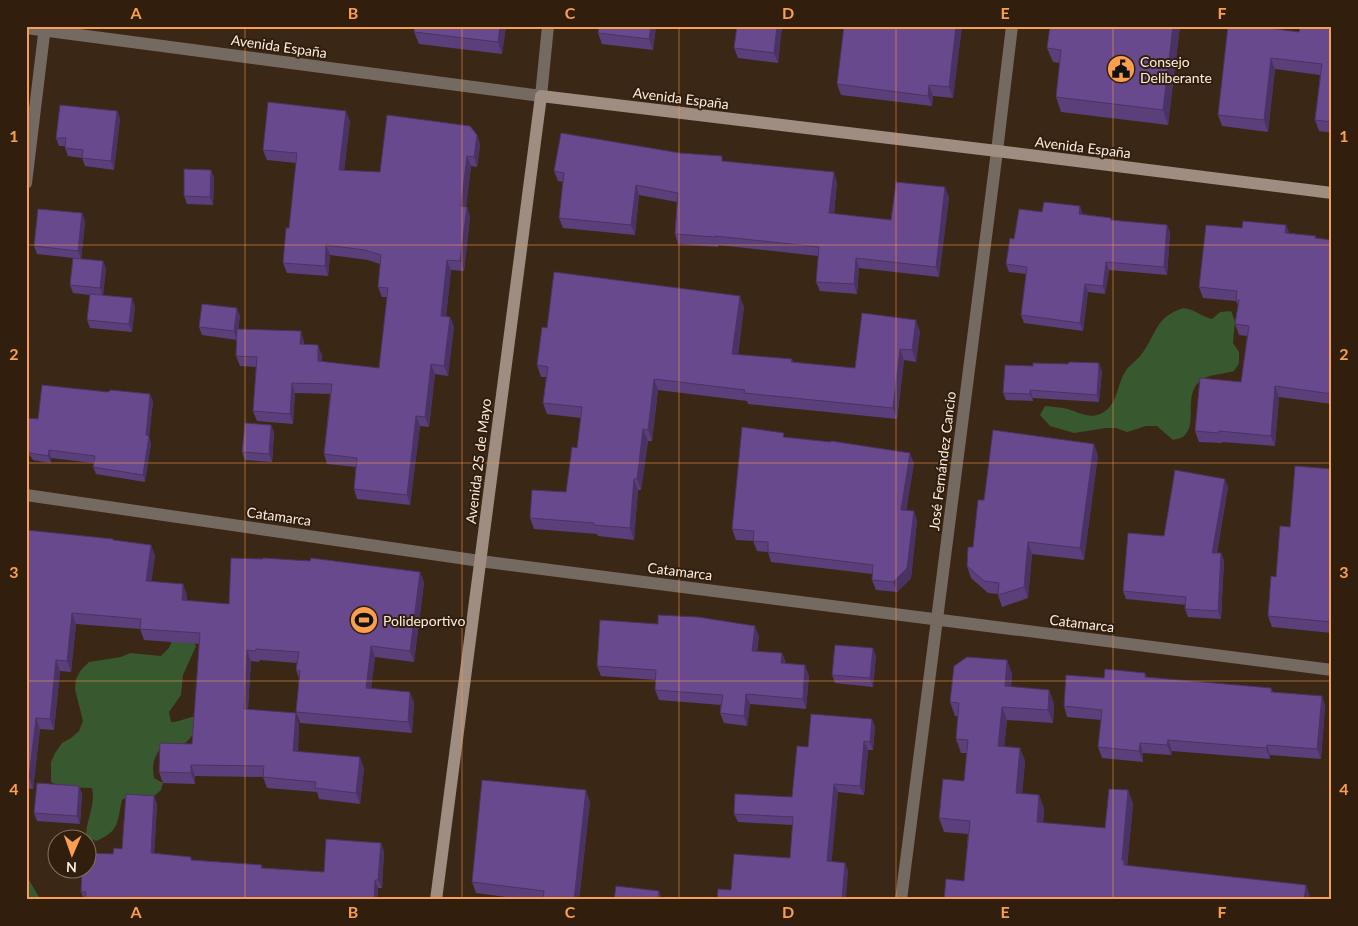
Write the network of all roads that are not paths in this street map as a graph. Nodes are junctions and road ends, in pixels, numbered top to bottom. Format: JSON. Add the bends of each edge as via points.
{"nodes":[{"id":1,"x":548,"y":26,"type":"edge"},
{"id":2,"x":1012,"y":26,"type":"edge"},
{"id":3,"x":26,"y":28,"type":"edge"},
{"id":4,"x":45,"y":28,"type":"edge"},
{"id":5,"x":541,"y":96,"type":"junction"},
{"id":6,"x":997,"y":151,"type":"junction"},
{"id":7,"x":26,"y":183,"type":"edge"},
{"id":8,"x":1332,"y":194,"type":"edge"},
{"id":9,"x":26,"y":494,"type":"edge"},
{"id":10,"x":480,"y":561,"type":"junction"},
{"id":11,"x":937,"y":619,"type":"junction"},
{"id":12,"x":1332,"y":670,"type":"edge"},
{"id":13,"x":436,"y":900,"type":"edge"},
{"id":14,"x":901,"y":900,"type":"edge"}],
"edges":[{"from":1,"to":5,"type":"street","name":"Avenida 25 de Mayo"},
{"from":2,"to":6,"type":"street","name":"José Fernández Cancio"},
{"from":3,"to":4,"type":"street","name":"Avenida España"},
{"from":4,"to":5,"type":"street","name":"Avenida España"},
{"from":4,"to":7,"type":"street"},
{"from":5,"to":6,"type":"main road","name":"Avenida España"},
{"from":5,"to":10,"type":"main road","name":"Avenida 25 de Mayo"},
{"from":6,"to":8,"type":"main road","name":"Avenida España"},
{"from":6,"to":11,"type":"street","name":"José Fernández Cancio"},
{"from":9,"to":10,"type":"street","name":"Catamarca"},
{"from":10,"to":11,"type":"street","name":"Catamarca"},
{"from":10,"to":13,"type":"main road","name":"Avenida 25 de Mayo"},
{"from":11,"to":12,"type":"street","name":"Catamarca"},
{"from":11,"to":14,"type":"street","name":"José Fernández Cancio"}]}
